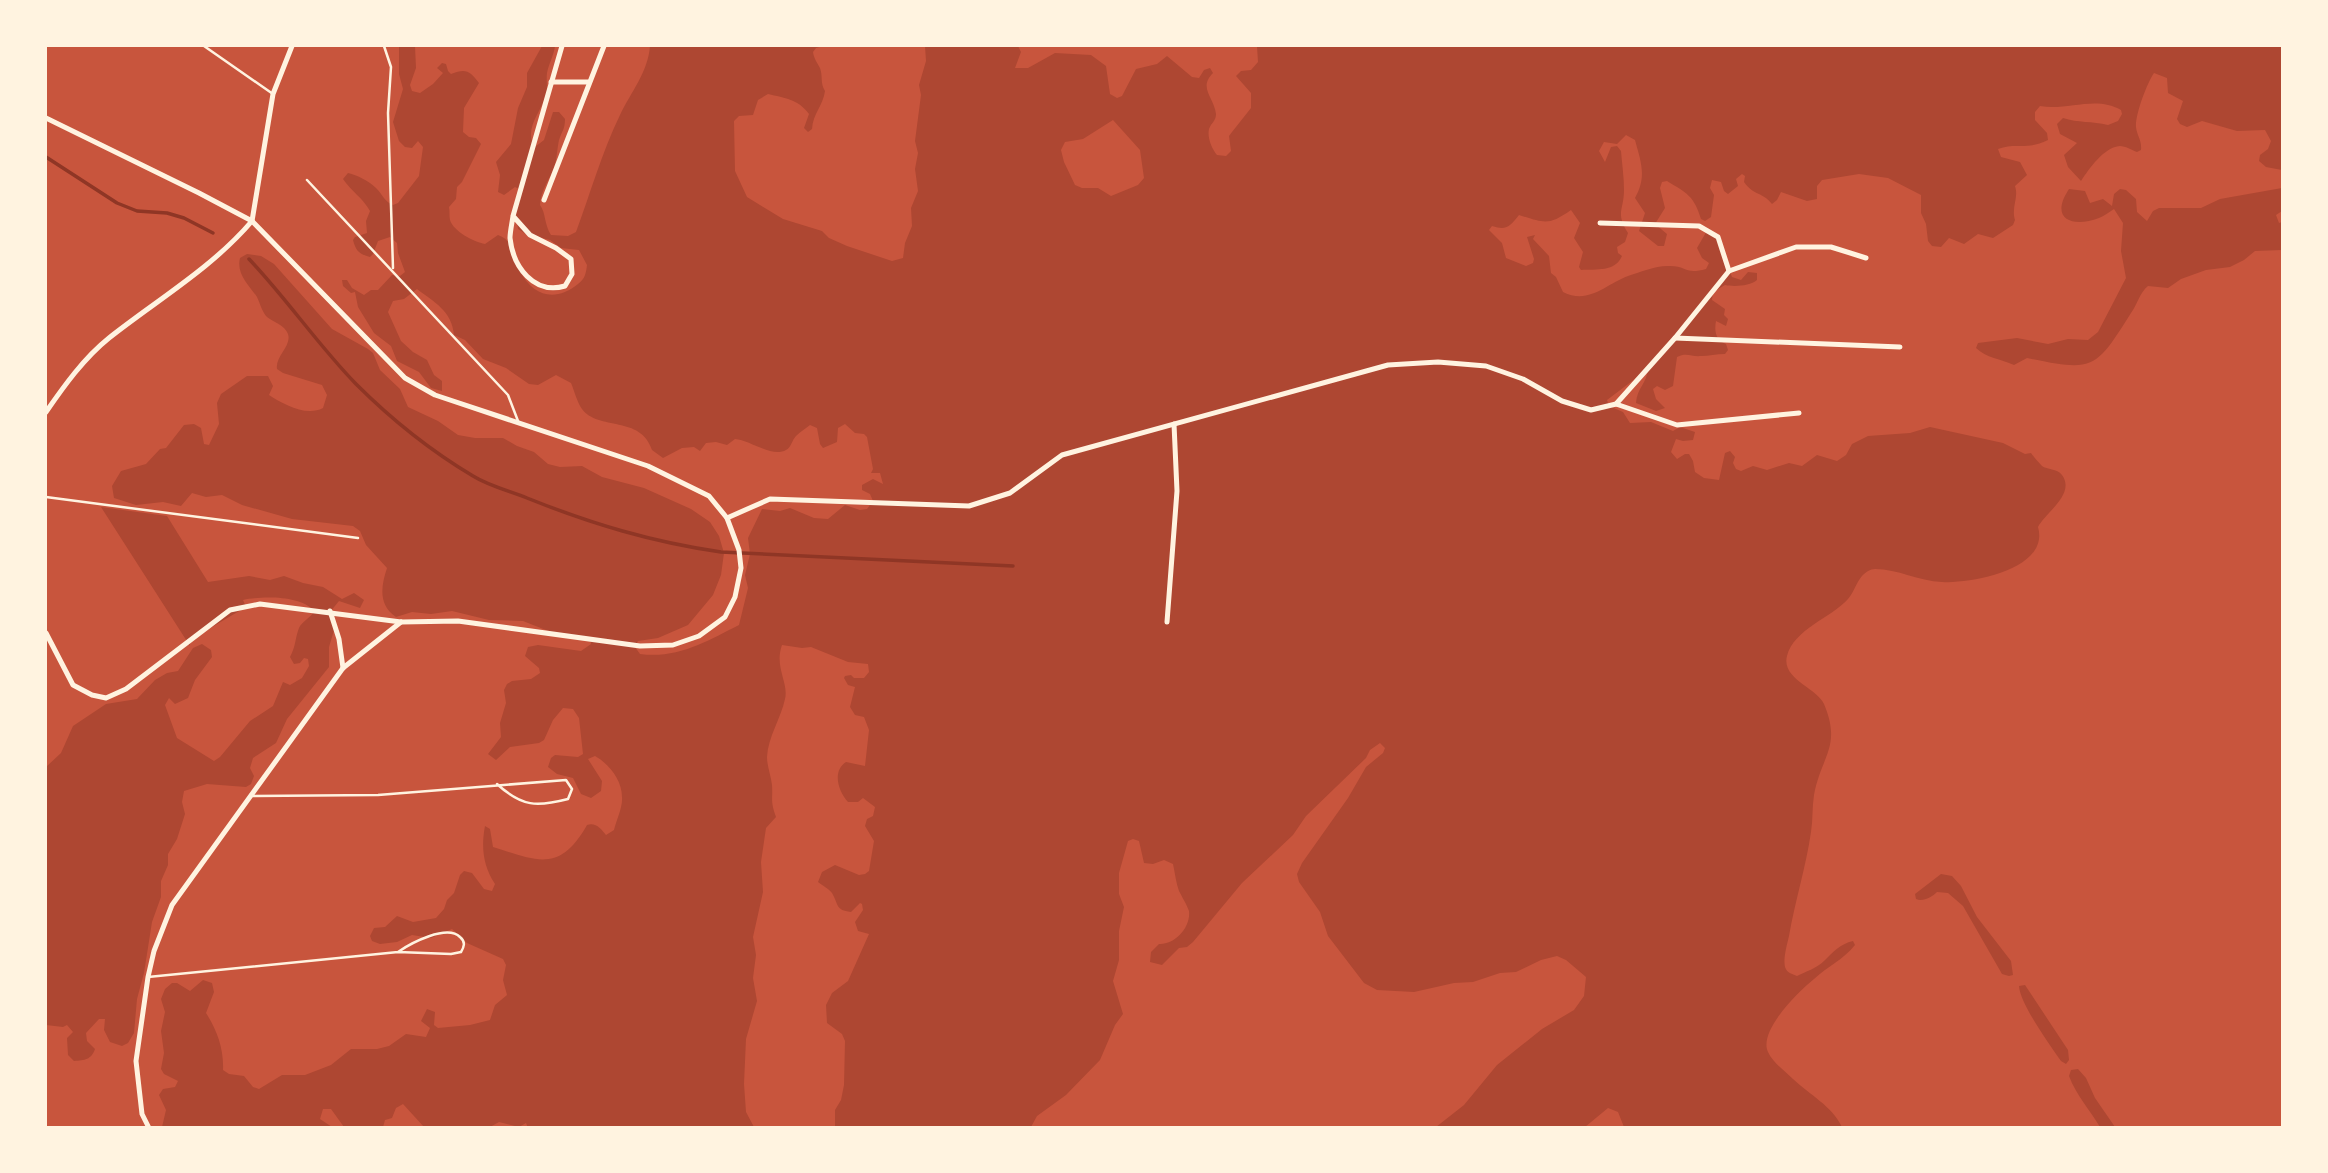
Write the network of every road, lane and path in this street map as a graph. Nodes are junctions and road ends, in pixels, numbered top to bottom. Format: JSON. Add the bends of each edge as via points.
{"nodes":[{"id":1,"x":204,"y":46,"type":"edge"},
{"id":2,"x":292,"y":46,"type":"edge"},
{"id":3,"x":384,"y":46,"type":"edge"},
{"id":4,"x":562,"y":46,"type":"edge"},
{"id":5,"x":604,"y":46,"type":"edge"},
{"id":6,"x":551,"y":82,"type":"junction"},
{"id":7,"x":588,"y":82,"type":"junction"},
{"id":8,"x":273,"y":94,"type":"junction"},
{"id":9,"x":46,"y":118,"type":"edge"},
{"id":10,"x":307,"y":180,"type":"dead end"},
{"id":11,"x":544,"y":200,"type":"dead end"},
{"id":12,"x":513,"y":216,"type":"junction"},
{"id":13,"x":252,"y":222,"type":"junction"},
{"id":14,"x":1600,"y":223,"type":"dead end"},
{"id":15,"x":1866,"y":258,"type":"dead end"},
{"id":16,"x":393,"y":269,"type":"junction"},
{"id":17,"x":1729,"y":271,"type":"junction"},
{"id":18,"x":1675,"y":338,"type":"junction"},
{"id":19,"x":1900,"y":347,"type":"dead end"},
{"id":20,"x":1616,"y":404,"type":"junction"},
{"id":21,"x":46,"y":412,"type":"edge"},
{"id":22,"x":1799,"y":413,"type":"dead end"},
{"id":23,"x":519,"y":424,"type":"junction"},
{"id":24,"x":1174,"y":424,"type":"junction"},
{"id":25,"x":46,"y":497,"type":"edge"},
{"id":26,"x":727,"y":518,"type":"junction"},
{"id":27,"x":358,"y":538,"type":"dead end"},
{"id":28,"x":330,"y":611,"type":"junction"},
{"id":29,"x":401,"y":622,"type":"junction"},
{"id":30,"x":1167,"y":622,"type":"dead end"},
{"id":31,"x":46,"y":633,"type":"edge"},
{"id":32,"x":343,"y":668,"type":"junction"},
{"id":33,"x":497,"y":784,"type":"junction"},
{"id":34,"x":250,"y":796,"type":"junction"},
{"id":35,"x":398,"y":952,"type":"junction"},
{"id":36,"x":148,"y":977,"type":"junction"},
{"id":37,"x":149,"y":1128,"type":"edge"}],
"edges":[{"from":1,"to":8,"type":"lane"},
{"from":2,"to":8,"type":"street"},
{"from":3,"to":16,"type":"lane","via":[[391,67]]},
{"from":4,"to":6,"type":"street"},
{"from":5,"to":7,"type":"street"},
{"from":6,"to":7,"type":"street"},
{"from":6,"to":12,"type":"street"},
{"from":7,"to":11,"type":"street"},
{"from":8,"to":13,"type":"street"},
{"from":9,"to":13,"type":"street"},
{"from":10,"to":16,"type":"lane"},
{"from":12,"to":12,"type":"street","via":[[510,238],[518,264],[531,283],[553,290],[565,286],[572,274],[571,259],[530,235]]},
{"from":13,"to":21,"type":"street","via":[[215,258],[107,340]]},
{"from":13,"to":23,"type":"street","via":[[405,377],[435,395]]},
{"from":14,"to":17,"type":"street","via":[[1699,226],[1718,237]]},
{"from":15,"to":17,"type":"street","via":[[1830,247],[1796,247]]},
{"from":16,"to":23,"type":"lane","via":[[508,395]]},
{"from":17,"to":18,"type":"street"},
{"from":18,"to":19,"type":"street"},
{"from":18,"to":20,"type":"street"},
{"from":20,"to":22,"type":"street","via":[[1677,425]]},
{"from":20,"to":24,"type":"street","via":[[1591,410],[1486,366],[1438,362],[1388,365]]},
{"from":23,"to":26,"type":"street","via":[[648,466],[709,496]]},
{"from":24,"to":26,"type":"street","via":[[1062,455],[1010,493],[969,506],[770,499]]},
{"from":24,"to":30,"type":"street","via":[[1177,491]]},
{"from":25,"to":27,"type":"lane"},
{"from":26,"to":29,"type":"street","via":[[741,568],[735,597],[724,617],[699,636],[673,645],[640,646],[458,621]]},
{"from":28,"to":29,"type":"street"},
{"from":28,"to":31,"type":"street","via":[[260,604],[230,610],[126,689],[106,698],[74,685]]},
{"from":28,"to":32,"type":"street"},
{"from":29,"to":32,"type":"street"},
{"from":32,"to":34,"type":"street"},
{"from":33,"to":33,"type":"lane","via":[[566,780],[572,789],[568,799],[541,806],[509,796]]},
{"from":33,"to":34,"type":"lane","via":[[378,795]]},
{"from":34,"to":36,"type":"street","via":[[172,905]]},
{"from":35,"to":35,"type":"lane","via":[[451,954],[461,952],[464,946],[452,933],[411,943]]},
{"from":35,"to":36,"type":"lane"},
{"from":36,"to":37,"type":"street","via":[[136,1061],[142,1114]]}]}
